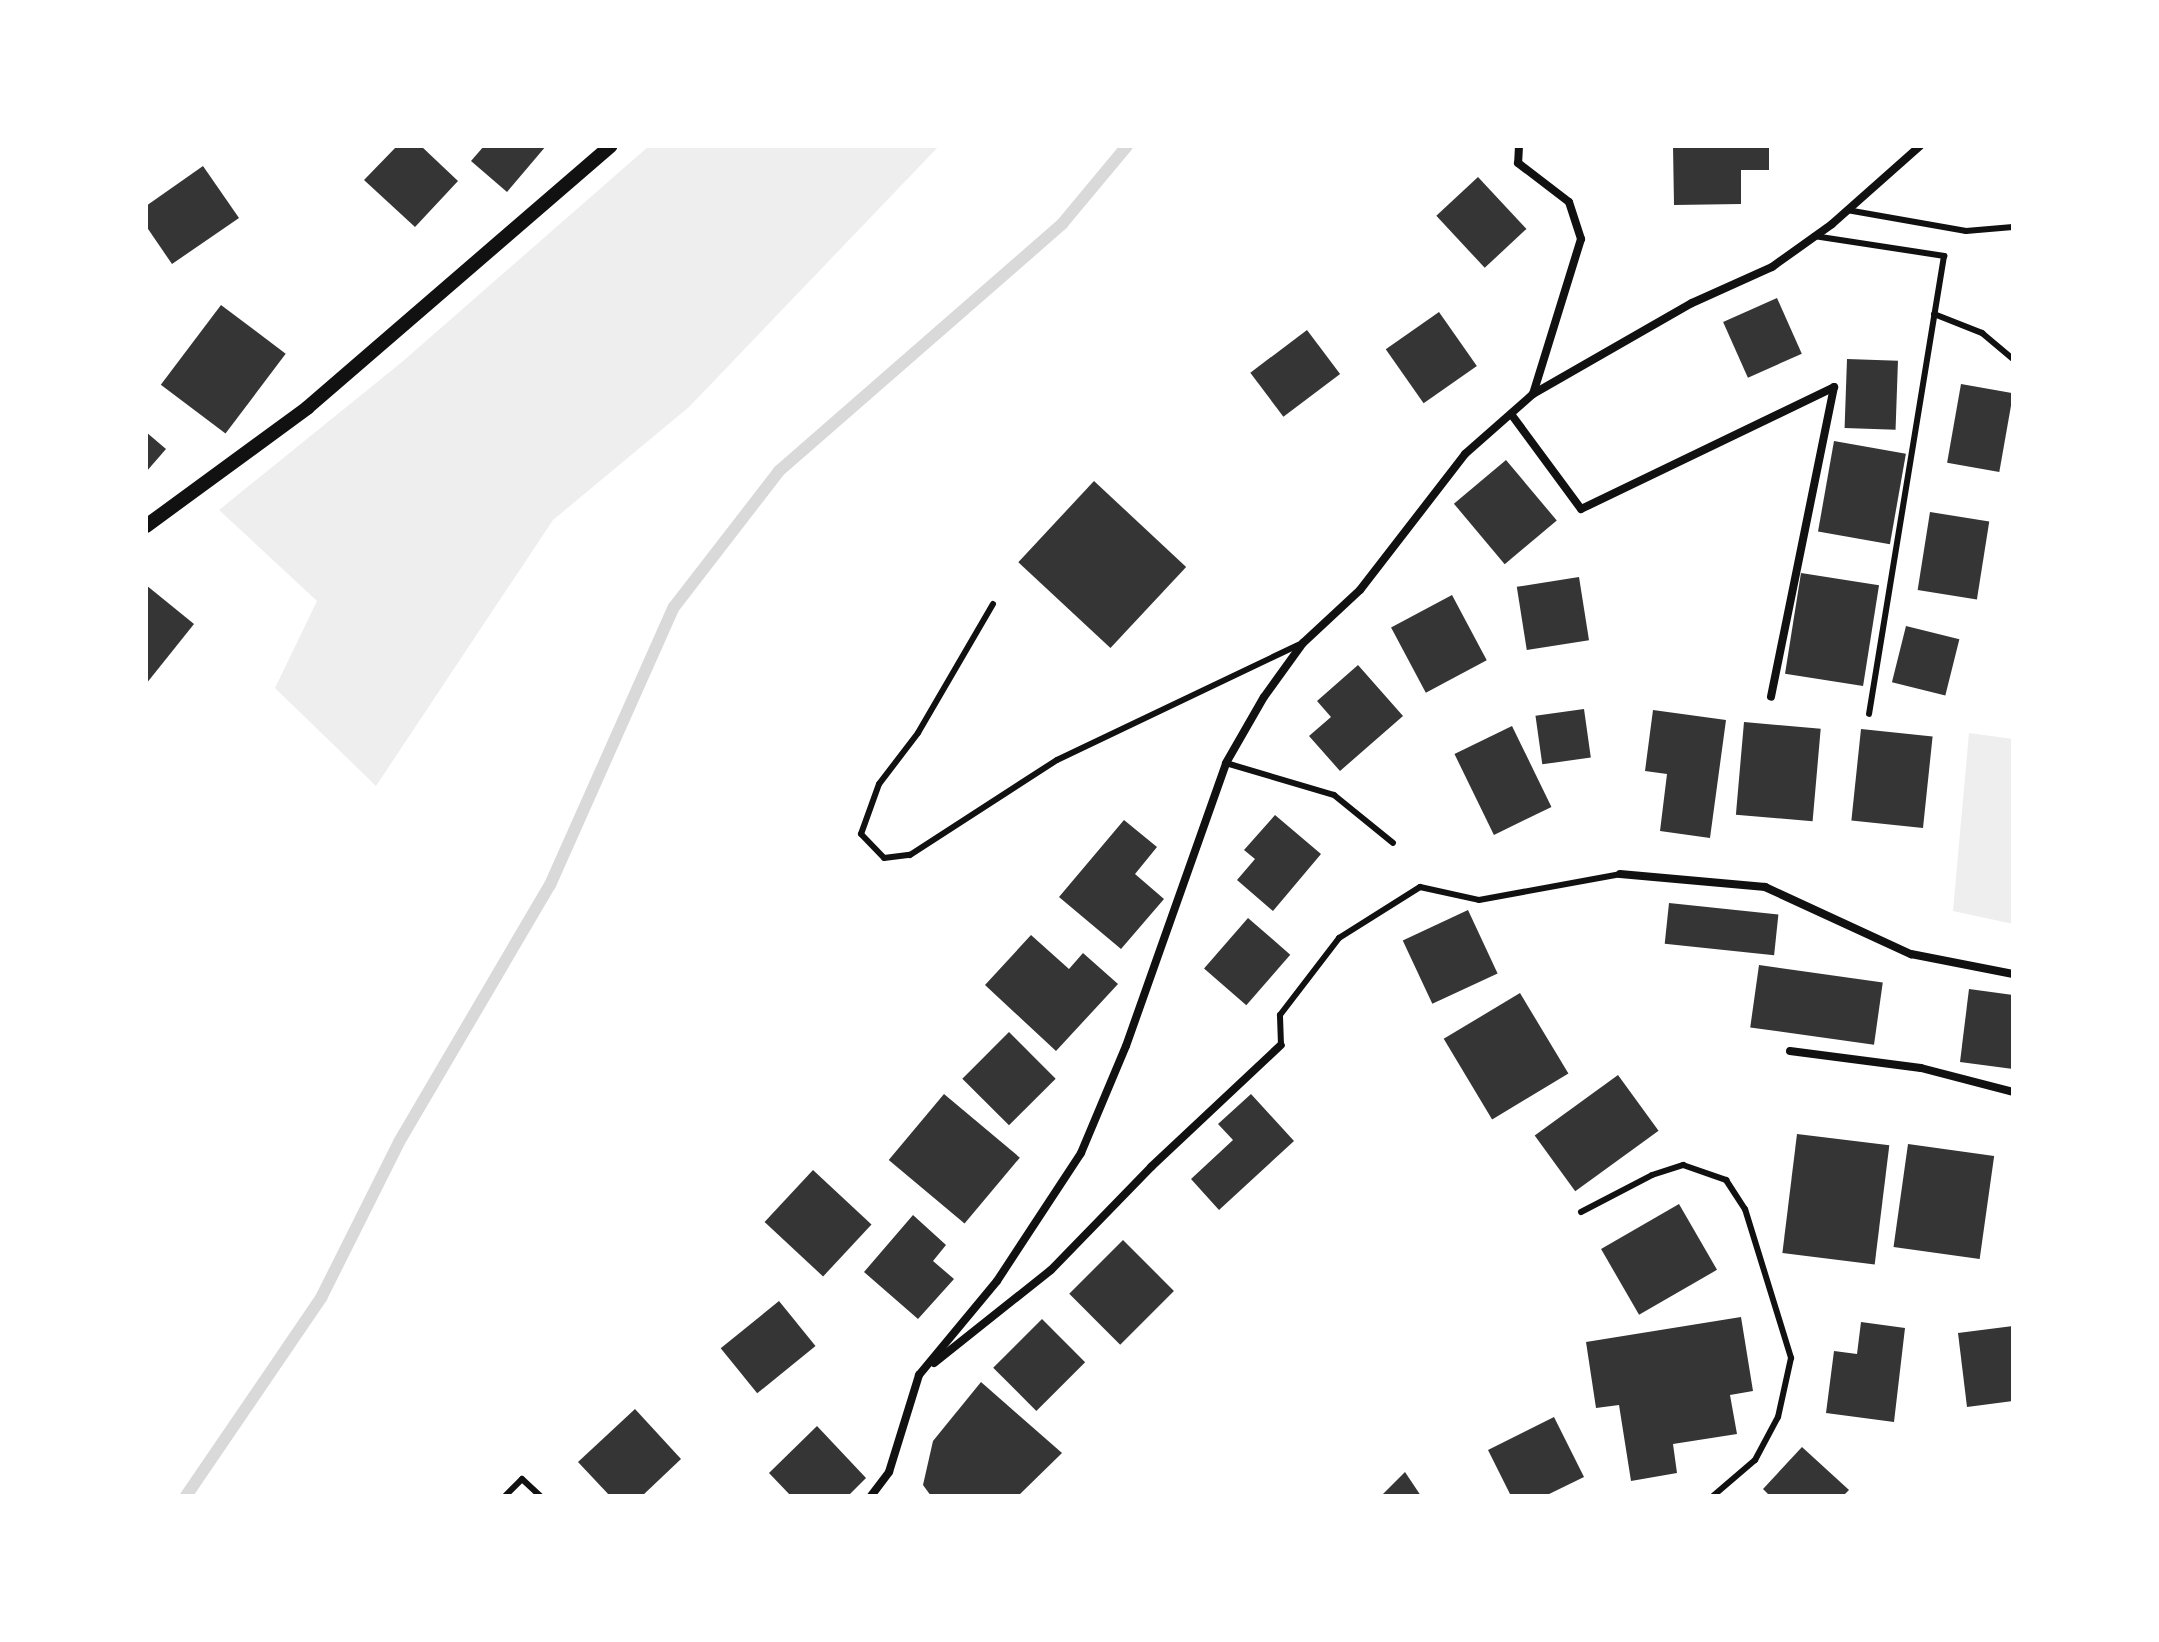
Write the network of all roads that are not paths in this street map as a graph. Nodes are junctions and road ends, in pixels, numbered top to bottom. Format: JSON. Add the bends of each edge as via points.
{"nodes":[{"id":1,"x":611,"y":146,"type":"edge"},
{"id":2,"x":1519,"y":146,"type":"edge"},
{"id":3,"x":1920,"y":146,"type":"edge"},
{"id":4,"x":1847,"y":210,"type":"junction"},
{"id":5,"x":2013,"y":227,"type":"edge"},
{"id":6,"x":1814,"y":236,"type":"junction"},
{"id":7,"x":1934,"y":314,"type":"junction"},
{"id":8,"x":2013,"y":359,"type":"edge"},
{"id":9,"x":1533,"y":394,"type":"junction"},
{"id":10,"x":1511,"y":414,"type":"junction"},
{"id":11,"x":146,"y":526,"type":"edge"},
{"id":12,"x":993,"y":604,"type":"dead end"},
{"id":13,"x":1303,"y":643,"type":"junction"},
{"id":14,"x":1771,"y":697,"type":"dead end"},
{"id":15,"x":1869,"y":714,"type":"dead end"},
{"id":16,"x":1226,"y":763,"type":"junction"},
{"id":17,"x":1393,"y":843,"type":"dead end"},
{"id":18,"x":1620,"y":874,"type":"joint"},
{"id":19,"x":2013,"y":974,"type":"edge"},
{"id":20,"x":1281,"y":1045,"type":"joint"},
{"id":21,"x":1790,"y":1051,"type":"dead end"},
{"id":22,"x":2013,"y":1092,"type":"edge"},
{"id":23,"x":1581,"y":1212,"type":"dead end"},
{"id":24,"x":919,"y":1375,"type":"junction"},
{"id":25,"x":505,"y":1496,"type":"edge"},
{"id":26,"x":540,"y":1496,"type":"edge"},
{"id":27,"x":871,"y":1496,"type":"edge"},
{"id":28,"x":1713,"y":1496,"type":"edge"}],
"edges":[{"from":1,"to":11,"type":"street","via":[[307,408]]},
{"from":2,"to":9,"type":"street","via":[[1518,163],[1569,202],[1581,239]]},
{"from":3,"to":4,"type":"street"},
{"from":4,"to":5,"type":"lane","via":[[1966,231]]},
{"from":4,"to":6,"type":"street"},
{"from":6,"to":7,"type":"lane","via":[[1944,256]]},
{"from":6,"to":9,"type":"street","via":[[1772,267],[1692,303]]},
{"from":7,"to":8,"type":"lane","via":[[1982,333]]},
{"from":7,"to":15,"type":"lane"},
{"from":9,"to":10,"type":"street"},
{"from":10,"to":13,"type":"street","via":[[1465,454],[1360,590]]},
{"from":10,"to":14,"type":"street","via":[[1581,509],[1834,387]]},
{"from":12,"to":13,"type":"lane","via":[[918,733],[879,784],[861,834],[884,858],[910,855],[1057,760]]},
{"from":13,"to":16,"type":"street"},
{"from":16,"to":17,"type":"lane","via":[[1334,795]]},
{"from":16,"to":24,"type":"street","via":[[1126,1046],[1081,1153],[997,1281]]},
{"from":18,"to":19,"type":"street","via":[[1765,887],[1911,954]]},
{"from":18,"to":20,"type":"lane","via":[[1479,900],[1420,887],[1339,938],[1280,1015]]},
{"from":20,"to":24,"type":"street","via":[[1051,1270]]},
{"from":21,"to":22,"type":"street","via":[[1921,1068]]},
{"from":23,"to":28,"type":"lane","via":[[1683,1165],[1726,1180],[1745,1209],[1791,1358],[1778,1417],[1755,1460]]},
{"from":24,"to":27,"type":"street","via":[[889,1472]]},
{"from":25,"to":26,"type":"lane","via":[[522,1479]]}]}
